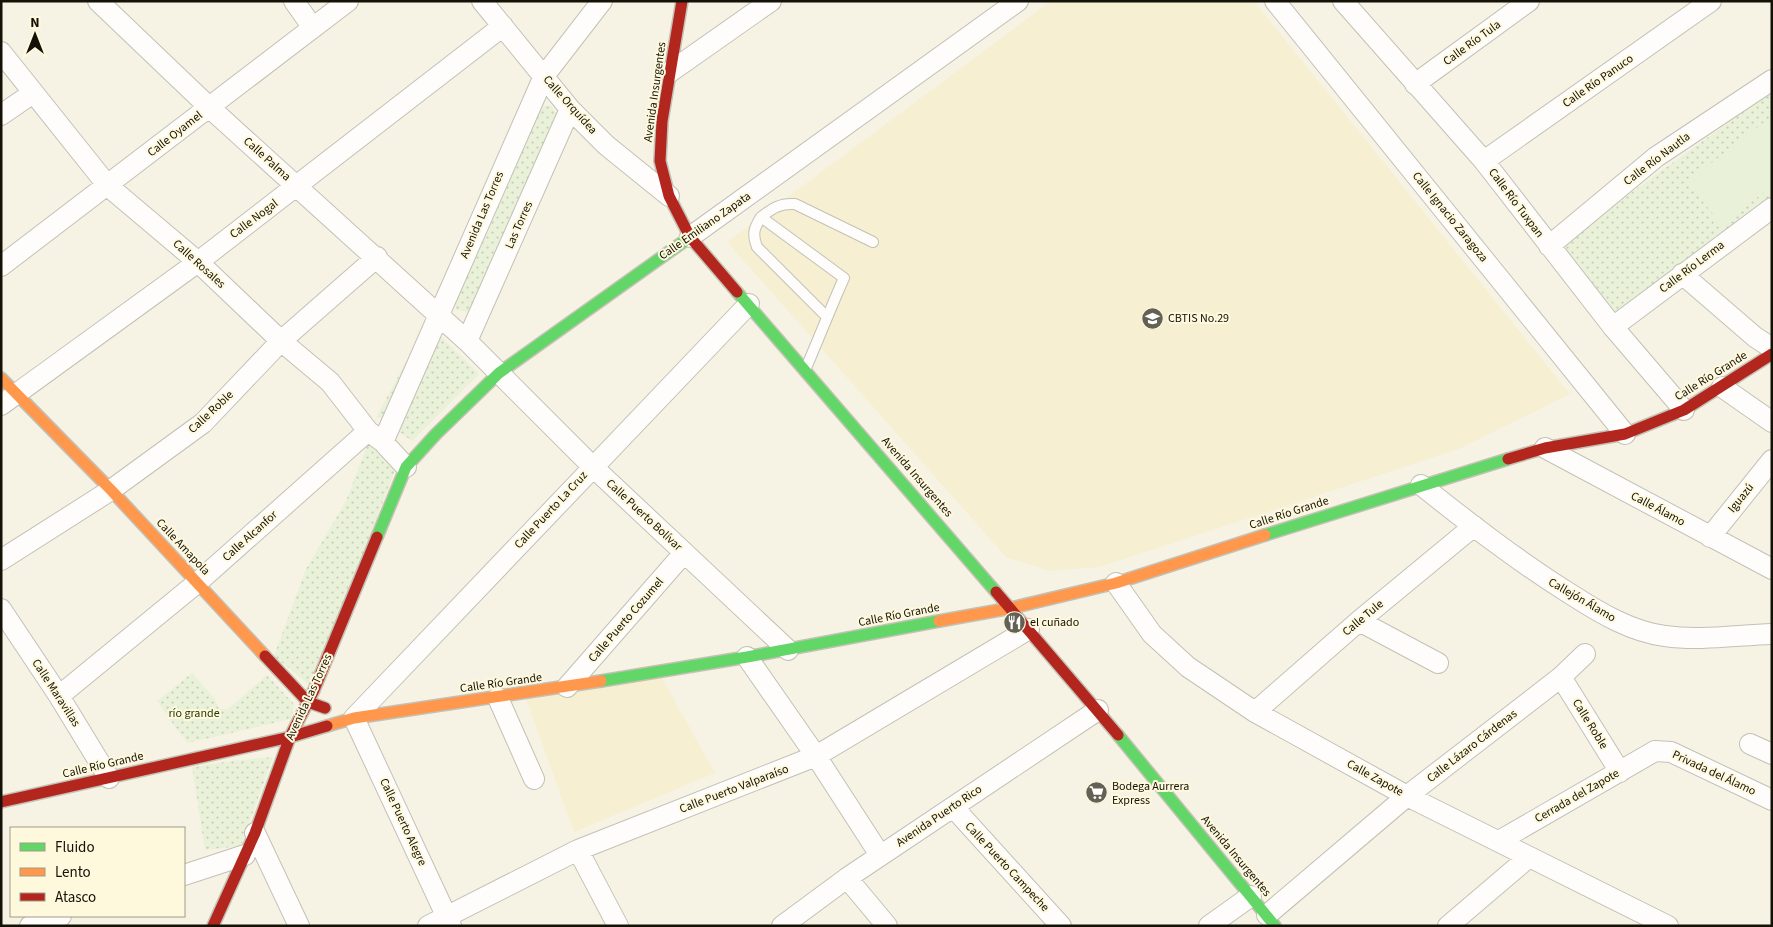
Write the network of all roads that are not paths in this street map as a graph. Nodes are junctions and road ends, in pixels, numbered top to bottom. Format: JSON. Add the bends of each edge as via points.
{"nodes":[{"id":1,"x":98,"y":1,"type":"edge"},
{"id":2,"x":294,"y":1,"type":"edge"},
{"id":3,"x":348,"y":1,"type":"edge"},
{"id":4,"x":482,"y":1,"type":"edge"},
{"id":5,"x":602,"y":1,"type":"edge"},
{"id":6,"x":682,"y":1,"type":"edge"},
{"id":7,"x":771,"y":1,"type":"edge"},
{"id":8,"x":1018,"y":1,"type":"edge"},
{"id":9,"x":1275,"y":1,"type":"edge"},
{"id":10,"x":1529,"y":1,"type":"edge"},
{"id":11,"x":1711,"y":1,"type":"edge"},
{"id":12,"x":1346,"y":2,"type":"edge"},
{"id":13,"x":503,"y":26,"type":"junction"},
{"id":14,"x":313,"y":28,"type":"junction"},
{"id":15,"x":1,"y":52,"type":"edge"},
{"id":16,"x":670,"y":72,"type":"junction"},
{"id":17,"x":544,"y":76,"type":"junction"},
{"id":18,"x":1772,"y":80,"type":"edge"},
{"id":19,"x":1415,"y":84,"type":"junction"},
{"id":20,"x":33,"y":93,"type":"junction"},
{"id":21,"x":209,"y":107,"type":"junction"},
{"id":22,"x":570,"y":109,"type":"junction"},
{"id":23,"x":1,"y":114,"type":"edge"},
{"id":24,"x":1484,"y":161,"type":"junction"},
{"id":25,"x":108,"y":186,"type":"junction"},
{"id":26,"x":297,"y":186,"type":"junction"},
{"id":27,"x":669,"y":196,"type":"junction"},
{"id":28,"x":1772,"y":208,"type":"edge"},
{"id":29,"x":761,"y":217,"type":"junction"},
{"id":30,"x":690,"y":237,"type":"junction"},
{"id":31,"x":873,"y":242,"type":"dead end"},
{"id":32,"x":1549,"y":246,"type":"junction"},
{"id":33,"x":377,"y":257,"type":"junction"},
{"id":34,"x":198,"y":262,"type":"junction"},
{"id":35,"x":1,"y":266,"type":"edge"},
{"id":36,"x":1682,"y":274,"type":"junction"},
{"id":37,"x":749,"y":304,"type":"junction"},
{"id":38,"x":439,"y":315,"type":"junction"},
{"id":39,"x":828,"y":317,"type":"junction"},
{"id":40,"x":1613,"y":327,"type":"junction"},
{"id":41,"x":467,"y":340,"type":"junction"},
{"id":42,"x":281,"y":341,"type":"junction"},
{"id":43,"x":1772,"y":348,"type":"edge"},
{"id":44,"x":1772,"y":354,"type":"edge"},
{"id":45,"x":805,"y":368,"type":"junction"},
{"id":46,"x":499,"y":374,"type":"junction"},
{"id":47,"x":1,"y":378,"type":"edge"},
{"id":48,"x":1722,"y":387,"type":"junction"},
{"id":49,"x":9,"y":400,"type":"edge"},
{"id":50,"x":1684,"y":410,"type":"junction"},
{"id":51,"x":1772,"y":422,"type":"edge"},
{"id":52,"x":1625,"y":434,"type":"junction"},
{"id":53,"x":376,"y":436,"type":"junction"},
{"id":54,"x":1544,"y":448,"type":"junction"},
{"id":55,"x":1772,"y":460,"type":"edge"},
{"id":56,"x":406,"y":467,"type":"junction"},
{"id":57,"x":592,"y":467,"type":"junction"},
{"id":58,"x":1421,"y":485,"type":"junction"},
{"id":59,"x":112,"y":490,"type":"junction"},
{"id":60,"x":1474,"y":526,"type":"junction"},
{"id":61,"x":1710,"y":537,"type":"junction"},
{"id":62,"x":684,"y":553,"type":"junction"},
{"id":63,"x":1,"y":560,"type":"edge"},
{"id":64,"x":1772,"y":569,"type":"edge"},
{"id":65,"x":198,"y":582,"type":"junction"},
{"id":66,"x":1116,"y":584,"type":"junction"},
{"id":67,"x":1,"y":608,"type":"edge"},
{"id":68,"x":1011,"y":608,"type":"junction"},
{"id":69,"x":1359,"y":621,"type":"junction"},
{"id":70,"x":1029,"y":629,"type":"junction"},
{"id":71,"x":1772,"y":634,"type":"edge"},
{"id":72,"x":788,"y":650,"type":"junction"},
{"id":73,"x":1585,"y":654,"type":"dead end"},
{"id":74,"x":747,"y":657,"type":"junction"},
{"id":75,"x":1438,"y":663,"type":"dead end"},
{"id":76,"x":1561,"y":677,"type":"junction"},
{"id":77,"x":567,"y":687,"type":"junction"},
{"id":78,"x":59,"y":696,"type":"junction"},
{"id":79,"x":498,"y":698,"type":"junction"},
{"id":80,"x":308,"y":702,"type":"junction"},
{"id":81,"x":1098,"y":710,"type":"junction"},
{"id":82,"x":1255,"y":712,"type":"junction"},
{"id":83,"x":354,"y":718,"type":"junction"},
{"id":84,"x":290,"y":737,"type":"junction"},
{"id":85,"x":1750,"y":744,"type":"dead end"},
{"id":86,"x":1655,"y":751,"type":"joint"},
{"id":87,"x":1772,"y":754,"type":"edge"},
{"id":88,"x":816,"y":756,"type":"junction"},
{"id":89,"x":1620,"y":772,"type":"junction"},
{"id":90,"x":109,"y":778,"type":"junction"},
{"id":91,"x":534,"y":779,"type":"dead end"},
{"id":92,"x":1407,"y":796,"type":"junction"},
{"id":93,"x":1772,"y":800,"type":"edge"},
{"id":94,"x":1,"y":802,"type":"edge"},
{"id":95,"x":953,"y":807,"type":"junction"},
{"id":96,"x":255,"y":833,"type":"junction"},
{"id":97,"x":1500,"y":841,"type":"junction"},
{"id":98,"x":578,"y":850,"type":"junction"},
{"id":99,"x":245,"y":855,"type":"junction"},
{"id":100,"x":880,"y":855,"type":"junction"},
{"id":101,"x":1529,"y":857,"type":"junction"},
{"id":102,"x":185,"y":875,"type":"edge"},
{"id":103,"x":847,"y":878,"type":"junction"},
{"id":104,"x":1251,"y":896,"type":"junction"},
{"id":105,"x":58,"y":917,"type":"edge"},
{"id":106,"x":1271,"y":920,"type":"edge"},
{"id":107,"x":449,"y":921,"type":"edge"},
{"id":108,"x":1655,"y":923,"type":"edge"},
{"id":109,"x":30,"y":926,"type":"edge"},
{"id":110,"x":213,"y":926,"type":"edge"},
{"id":111,"x":299,"y":926,"type":"edge"},
{"id":112,"x":428,"y":926,"type":"edge"},
{"id":113,"x":618,"y":926,"type":"edge"},
{"id":114,"x":782,"y":926,"type":"edge"},
{"id":115,"x":887,"y":926,"type":"edge"},
{"id":116,"x":1062,"y":926,"type":"edge"},
{"id":117,"x":1209,"y":926,"type":"edge"},
{"id":118,"x":1448,"y":926,"type":"edge"}],
"edges":[{"from":1,"to":21,"type":"street","name":"Calle Palma"},
{"from":2,"to":14,"type":"street"},
{"from":3,"to":14,"type":"street","name":"Calle Oyamel"},
{"from":4,"to":13,"type":"street","name":"Calle Orquídea"},
{"from":5,"to":17,"type":"street","name":"Avenida Las Torres"},
{"from":6,"to":16,"type":"street","name":"Avenida Insurgentes"},
{"from":7,"to":16,"type":"street"},
{"from":8,"to":30,"type":"street","name":"Calle Emiliano Zapata"},
{"from":9,"to":52,"type":"street","name":"Calle Ignacio Zaragoza"},
{"from":10,"to":19,"type":"street","name":"Calle Río Tula"},
{"from":11,"to":24,"type":"street","name":"Calle Río Panuco"},
{"from":12,"to":19,"type":"street","name":"Calle Río Tuxpan"},
{"from":13,"to":17,"type":"street","name":"Calle Orquídea"},
{"from":13,"to":26,"type":"street","name":"Calle Nogal"},
{"from":14,"to":21,"type":"street","name":"Calle Oyamel"},
{"from":15,"to":20,"type":"street","name":"Calle Rosales"},
{"from":16,"to":27,"type":"street","name":"Avenida Insurgentes","via":[[660,161]]},
{"from":17,"to":22,"type":"street","name":"Calle Orquídea"},
{"from":17,"to":38,"type":"street","name":"Avenida Las Torres"},
{"from":18,"to":32,"type":"street","name":"Calle Río Nautla","via":[[1656,157]]},
{"from":19,"to":24,"type":"street","name":"Calle Río Tuxpan"},
{"from":20,"to":23,"type":"street"},
{"from":20,"to":25,"type":"street","name":"Calle Rosales"},
{"from":21,"to":25,"type":"street","name":"Calle Oyamel"},
{"from":21,"to":26,"type":"street","name":"Calle Palma"},
{"from":22,"to":27,"type":"street","name":"Calle Orquídea","via":[[606,145]]},
{"from":22,"to":41,"type":"street","name":"Las Torres"},
{"from":24,"to":32,"type":"street","name":"Calle Río Tuxpan"},
{"from":25,"to":34,"type":"street","name":"Calle Rosales"},
{"from":25,"to":35,"type":"street","name":"Calle Oyamel"},
{"from":26,"to":33,"type":"street","name":"Calle Palma"},
{"from":26,"to":34,"type":"street","name":"Calle Nogal"},
{"from":27,"to":30,"type":"street","name":"Avenida Insurgentes"},
{"from":28,"to":36,"type":"street","name":"Calle Río Lerma"},
{"from":29,"to":31,"type":"lane","via":[[776,206],[795,204]]},
{"from":29,"to":39,"type":"lane","via":[[753,237],[757,247]]},
{"from":29,"to":39,"type":"lane","via":[[844,278]]},
{"from":30,"to":37,"type":"street","name":"Avenida Insurgentes"},
{"from":30,"to":46,"type":"street","name":"Calle Emiliano Zapata"},
{"from":32,"to":40,"type":"street","name":"Calle Río Tuxpan"},
{"from":33,"to":38,"type":"street","name":"Calle Palma"},
{"from":33,"to":42,"type":"street","name":"Calle Roble"},
{"from":34,"to":42,"type":"street","name":"Calle Rosales"},
{"from":34,"to":49,"type":"street","name":"Calle Nogal"},
{"from":36,"to":40,"type":"street","name":"Calle Río Lerma"},
{"from":36,"to":43,"type":"street","via":[[1754,337]]},
{"from":37,"to":45,"type":"street","name":"Avenida Insurgentes"},
{"from":37,"to":57,"type":"street","name":"Calle Puerto La Cruz"},
{"from":38,"to":41,"type":"street","name":"Calle Puerto Bolívar"},
{"from":38,"to":53,"type":"street","name":"Avenida Las Torres"},
{"from":39,"to":45,"type":"lane"},
{"from":40,"to":50,"type":"street","name":"Calle Río Tuxpan"},
{"from":41,"to":46,"type":"street","name":"Calle Puerto Bolívar"},
{"from":42,"to":53,"type":"street","name":"Calle Rosales","via":[[330,382]]},
{"from":42,"to":59,"type":"street","name":"Calle Roble","via":[[203,423]]},
{"from":44,"to":48,"type":"street","name":"Calle Río Grande"},
{"from":45,"to":68,"type":"street","name":"Avenida Insurgentes"},
{"from":46,"to":56,"type":"street","name":"Calle Emiliano Zapata"},
{"from":46,"to":57,"type":"street","name":"Calle Puerto Bolívar"},
{"from":47,"to":49,"type":"street","name":"Calle Amapola"},
{"from":48,"to":50,"type":"street","name":"Calle Río Grande"},
{"from":48,"to":51,"type":"street"},
{"from":49,"to":59,"type":"street","name":"Calle Amapola"},
{"from":50,"to":52,"type":"street","name":"Calle Río Grande"},
{"from":52,"to":54,"type":"street","name":"Calle Río Grande"},
{"from":53,"to":56,"type":"street","name":"Calle Rosales"},
{"from":53,"to":65,"type":"street","name":"Calle Alcanfor"},
{"from":54,"to":58,"type":"street","name":"Calle Río Grande"},
{"from":54,"to":61,"type":"street","name":"Calle Álamo"},
{"from":55,"to":61,"type":"street","name":"Iguazú"},
{"from":56,"to":80,"type":"street","name":"Avenida Las Torres"},
{"from":57,"to":62,"type":"street","name":"Calle Puerto Bolívar"},
{"from":57,"to":83,"type":"street","name":"Calle Puerto La Cruz"},
{"from":58,"to":60,"type":"street","name":"Callejón Álamo"},
{"from":58,"to":66,"type":"street","name":"Calle Río Grande"},
{"from":59,"to":63,"type":"street","name":"Calle Roble"},
{"from":59,"to":65,"type":"street","name":"Calle Amapola"},
{"from":60,"to":69,"type":"street","name":"Calle Tule"},
{"from":60,"to":71,"type":"street","name":"Callejón Álamo","via":[[1517,560],[1595,610],[1632,627],[1664,636]]},
{"from":61,"to":64,"type":"street","name":"Calle Álamo"},
{"from":62,"to":72,"type":"street","name":"Calle Puerto Bolívar"},
{"from":62,"to":77,"type":"street","name":"Calle Puerto Cozumel"},
{"from":65,"to":78,"type":"street","name":"Calle Alcanfor"},
{"from":65,"to":80,"type":"street","name":"Calle Amapola"},
{"from":66,"to":68,"type":"street","name":"Calle Río Grande"},
{"from":66,"to":82,"type":"street","name":"Calle Zapote","via":[[1152,634],[1188,667]]},
{"from":67,"to":78,"type":"street","name":"Calle Maravillas"},
{"from":68,"to":70,"type":"street","name":"Avenida Insurgentes"},
{"from":68,"to":72,"type":"street","name":"Calle Río Grande"},
{"from":69,"to":75,"type":"street"},
{"from":69,"to":82,"type":"street","name":"Calle Tule"},
{"from":70,"to":81,"type":"street","name":"Avenida Insurgentes"},
{"from":70,"to":88,"type":"street","name":"Calle Puerto Valparaíso"},
{"from":72,"to":74,"type":"street","name":"Calle Río Grande"},
{"from":73,"to":76,"type":"street","name":"Calle Lázaro Cárdenas"},
{"from":74,"to":77,"type":"street","name":"Calle Río Grande"},
{"from":74,"to":88,"type":"street"},
{"from":76,"to":89,"type":"street","name":"Calle Roble"},
{"from":76,"to":92,"type":"street","name":"Calle Lázaro Cárdenas"},
{"from":77,"to":79,"type":"street","name":"Calle Río Grande"},
{"from":78,"to":90,"type":"street","name":"Calle Maravillas"},
{"from":79,"to":83,"type":"street","name":"Calle Río Grande"},
{"from":79,"to":91,"type":"street"},
{"from":80,"to":83,"type":"street","name":"Calle Amapola"},
{"from":80,"to":84,"type":"street","name":"Avenida Las Torres"},
{"from":81,"to":95,"type":"street","name":"Avenida Puerto Rico"},
{"from":81,"to":104,"type":"street","name":"Avenida Insurgentes"},
{"from":82,"to":92,"type":"street","name":"Calle Zapote"},
{"from":83,"to":84,"type":"street","name":"Calle Río Grande"},
{"from":83,"to":107,"type":"street","name":"Calle Puerto Alegre"},
{"from":84,"to":90,"type":"street","name":"Calle Río Grande"},
{"from":84,"to":96,"type":"street","name":"Avenida Las Torres"},
{"from":85,"to":87,"type":"street"},
{"from":86,"to":89,"type":"street","name":"Cerrada del Zapote"},
{"from":86,"to":93,"type":"street","name":"Privada del Álamo","via":[[1671,752]]},
{"from":88,"to":98,"type":"street","name":"Calle Puerto Valparaíso"},
{"from":88,"to":100,"type":"street"},
{"from":89,"to":97,"type":"street","name":"Cerrada del Zapote"},
{"from":90,"to":94,"type":"street","name":"Calle Río Grande"},
{"from":92,"to":97,"type":"street","name":"Calle Zapote"},
{"from":92,"to":106,"type":"street","name":"Calle Lázaro Cárdenas"},
{"from":95,"to":100,"type":"street","name":"Avenida Puerto Rico"},
{"from":95,"to":116,"type":"street","name":"Calle Puerto Campeche"},
{"from":96,"to":99,"type":"street","name":"Avenida Las Torres"},
{"from":96,"to":111,"type":"street"},
{"from":97,"to":101,"type":"street","name":"Calle Zapote"},
{"from":98,"to":107,"type":"street","name":"Calle Puerto Valparaíso"},
{"from":98,"to":113,"type":"street"},
{"from":99,"to":102,"type":"street"},
{"from":99,"to":110,"type":"street","name":"Avenida Las Torres"},
{"from":100,"to":103,"type":"street","name":"Avenida Puerto Rico"},
{"from":101,"to":108,"type":"street","name":"Calle Zapote"},
{"from":101,"to":118,"type":"street"},
{"from":103,"to":114,"type":"street","name":"Avenida Puerto Rico"},
{"from":103,"to":115,"type":"street"},
{"from":104,"to":106,"type":"street","name":"Avenida Insurgentes"},
{"from":104,"to":117,"type":"street"},
{"from":105,"to":109,"type":"street"},
{"from":107,"to":112,"type":"street","name":"Calle Puerto Valparaíso"}]}
